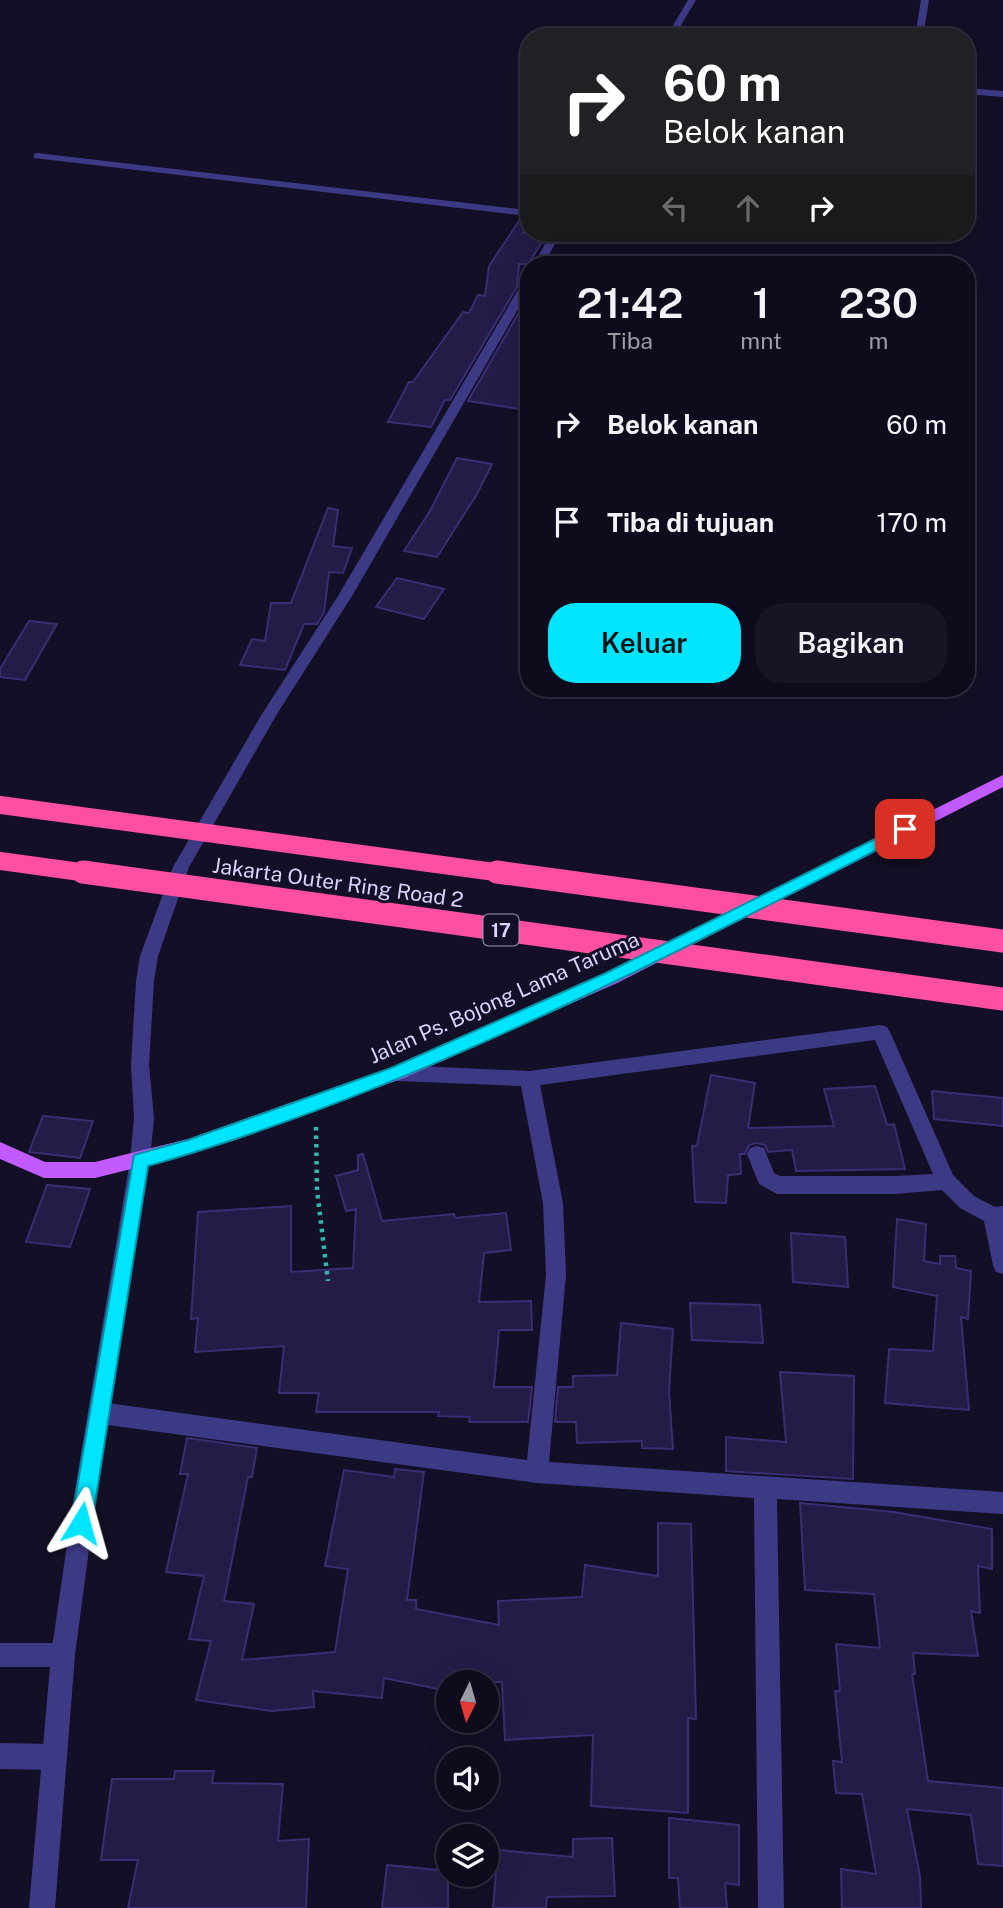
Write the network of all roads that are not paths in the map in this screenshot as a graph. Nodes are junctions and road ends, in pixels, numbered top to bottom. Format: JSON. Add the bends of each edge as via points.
{"nodes":[{"id":1,"x":692,"y":0,"type":"edge"},
{"id":2,"x":925,"y":0,"type":"edge"},
{"id":3,"x":675,"y":28,"type":"edge"},
{"id":4,"x":920,"y":28,"type":"edge"},
{"id":5,"x":975,"y":92,"type":"edge"},
{"id":6,"x":1003,"y":94,"type":"edge"},
{"id":7,"x":37,"y":156,"type":"dead end"},
{"id":8,"x":520,"y":212,"type":"edge"},
{"id":9,"x":520,"y":297,"type":"edge"},
{"id":10,"x":1003,"y":780,"type":"edge"},
{"id":11,"x":0,"y":805,"type":"edge"},
{"id":12,"x":0,"y":861,"type":"edge"},
{"id":13,"x":1003,"y":941,"type":"edge"},
{"id":14,"x":1003,"y":999,"type":"edge"},
{"id":15,"x":397,"y":1073,"type":"junction"},
{"id":16,"x":529,"y":1079,"type":"junction"},
{"id":17,"x":0,"y":1150,"type":"edge"},
{"id":18,"x":757,"y":1154,"type":"dead end"},
{"id":19,"x":140,"y":1160,"type":"junction"},
{"id":20,"x":946,"y":1181,"type":"junction"},
{"id":21,"x":998,"y":1215,"type":"edge"},
{"id":22,"x":1003,"y":1265,"type":"edge"},
{"id":23,"x":100,"y":1413,"type":"junction"},
{"id":24,"x":537,"y":1472,"type":"junction"},
{"id":25,"x":765,"y":1489,"type":"junction"},
{"id":26,"x":1003,"y":1503,"type":"edge"},
{"id":27,"x":0,"y":1655,"type":"edge"},
{"id":28,"x":64,"y":1656,"type":"junction"},
{"id":29,"x":0,"y":1756,"type":"edge"},
{"id":30,"x":54,"y":1757,"type":"junction"},
{"id":31,"x":42,"y":1908,"type":"edge"},
{"id":32,"x":771,"y":1908,"type":"edge"}],
"edges":[{"from":1,"to":3,"type":"street"},
{"from":2,"to":4,"type":"street"},
{"from":5,"to":6,"type":"street"},
{"from":7,"to":8,"type":"street"},
{"from":9,"to":19,"type":"street","via":[[181,867],[149,956],[145,981]]},
{"from":10,"to":15,"type":"main road","name":"Jalan Ps. Bojong Lama Taruma","via":[[611,978]]},
{"from":11,"to":13,"type":"highway","name":"Jakarta Outer Ring Road 2","bridge":true},
{"from":12,"to":14,"type":"highway","name":"Jakarta Outer Ring Road 2","number":"17","bridge":true},
{"from":15,"to":16,"type":"street"},
{"from":15,"to":19,"type":"main road","name":"Jalan Ps. Bojong Lama Taruma"},
{"from":16,"to":20,"type":"street","via":[[881,1032]]},
{"from":16,"to":24,"type":"street","via":[[553,1203],[556,1275]]},
{"from":17,"to":19,"type":"main road","name":"Jalan Ps. Bojong Lama Taruma","via":[[44,1170],[95,1170]]},
{"from":18,"to":20,"type":"street","via":[[766,1178],[777,1185]]},
{"from":19,"to":23,"type":"street"},
{"from":20,"to":21,"type":"street","via":[[967,1202]]},
{"from":21,"to":22,"type":"street"},
{"from":23,"to":24,"type":"street"},
{"from":23,"to":28,"type":"street"},
{"from":24,"to":25,"type":"street"},
{"from":25,"to":26,"type":"street"},
{"from":25,"to":32,"type":"street"},
{"from":27,"to":28,"type":"street"},
{"from":28,"to":30,"type":"street"},
{"from":29,"to":30,"type":"street"},
{"from":30,"to":31,"type":"street"}]}
